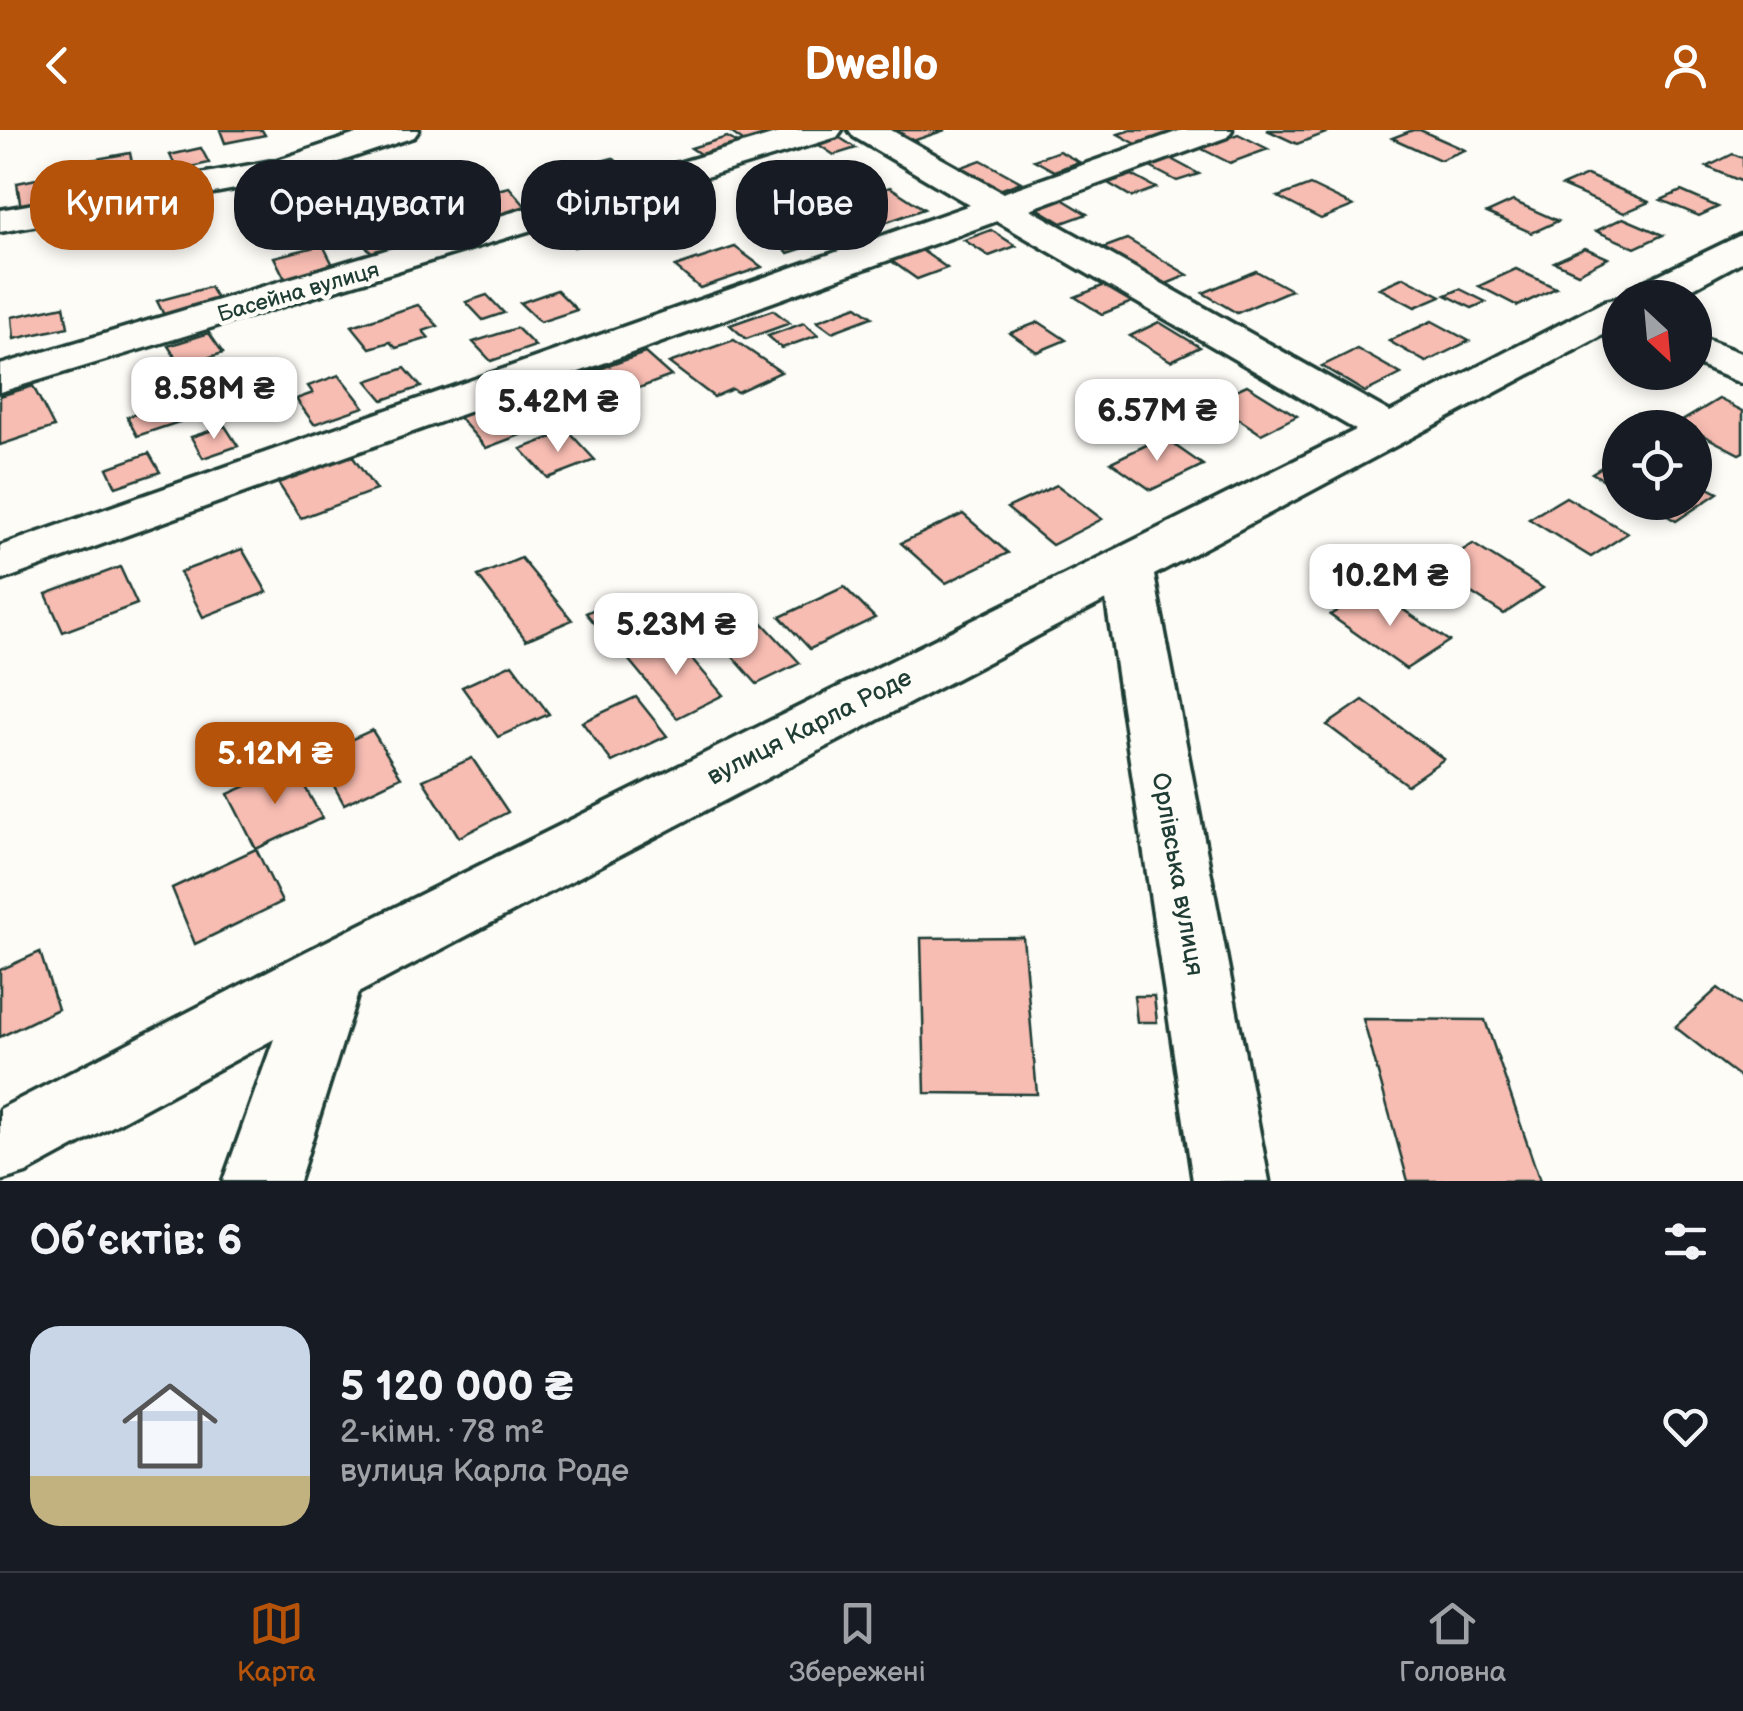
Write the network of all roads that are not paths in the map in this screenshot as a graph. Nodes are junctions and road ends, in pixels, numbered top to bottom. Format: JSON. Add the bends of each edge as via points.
{"nodes":[{"id":1,"x":402,"y":130,"type":"edge"},
{"id":2,"x":825,"y":130,"type":"edge"},
{"id":3,"x":866,"y":130,"type":"edge"},
{"id":4,"x":1216,"y":130,"type":"edge"},
{"id":5,"x":998,"y":207,"type":"junction"},
{"id":6,"x":0,"y":221,"type":"edge"},
{"id":7,"x":1743,"y":246,"type":"edge"},
{"id":8,"x":1678,"y":280,"type":"edge"},
{"id":9,"x":1602,"y":320,"type":"edge"},
{"id":10,"x":1712,"y":356,"type":"edge"},
{"id":11,"x":1743,"y":371,"type":"edge"},
{"id":12,"x":0,"y":379,"type":"edge"},
{"id":13,"x":1387,"y":428,"type":"junction"},
{"id":14,"x":0,"y":564,"type":"edge"},
{"id":15,"x":1127,"y":568,"type":"junction"},
{"id":16,"x":331,"y":972,"type":"junction"},
{"id":17,"x":0,"y":1148,"type":"edge"},
{"id":18,"x":261,"y":1181,"type":"edge"},
{"id":19,"x":1230,"y":1181,"type":"edge"}],
"edges":[{"from":1,"to":6,"type":"street","via":[[285,169]]},
{"from":2,"to":12,"type":"street","name":"Басейна вулиця"},
{"from":3,"to":5,"type":"street"},
{"from":4,"to":5,"type":"street"},
{"from":5,"to":13,"type":"street"},
{"from":5,"to":14,"type":"street"},
{"from":7,"to":8,"type":"street","name":"вулиця Карла Роде"},
{"from":9,"to":13,"type":"street","name":"вулиця Карла Роде"},
{"from":10,"to":11,"type":"street"},
{"from":13,"to":15,"type":"street","name":"вулиця Карла Роде"},
{"from":15,"to":16,"type":"street","name":"вулиця Карла Роде"},
{"from":15,"to":19,"type":"street","name":"Орлівська вулиця"},
{"from":16,"to":17,"type":"street","name":"вулиця Карла Роде"},
{"from":16,"to":18,"type":"street"}]}
